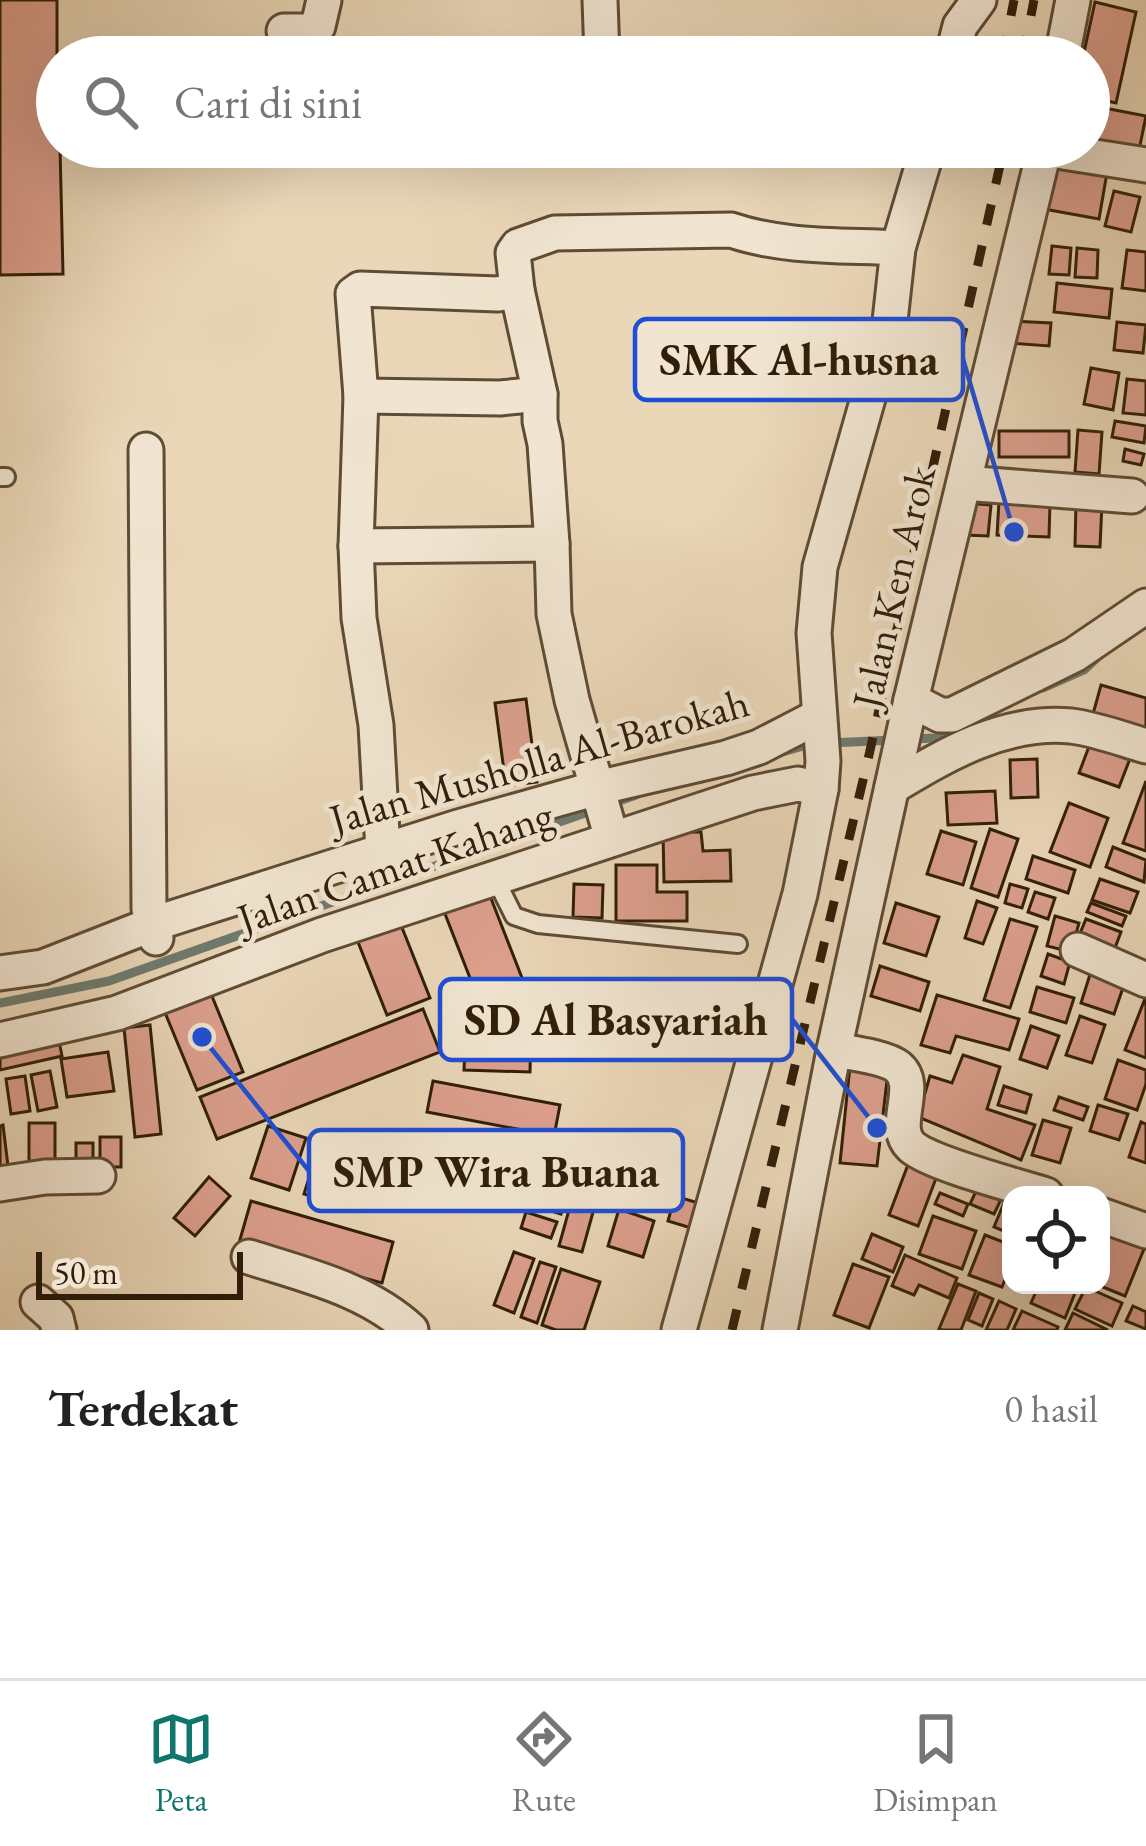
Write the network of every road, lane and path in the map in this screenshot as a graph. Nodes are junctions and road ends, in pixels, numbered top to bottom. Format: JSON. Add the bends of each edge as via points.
{"nodes":[{"id":1,"x":324,"y":0,"type":"edge"},
{"id":2,"x":600,"y":0,"type":"edge"},
{"id":3,"x":979,"y":0,"type":"edge"},
{"id":4,"x":1073,"y":0,"type":"edge"},
{"id":5,"x":284,"y":31,"type":"dead end"},
{"id":6,"x":601,"y":36,"type":"edge"},
{"id":7,"x":957,"y":36,"type":"edge"},
{"id":8,"x":1066,"y":36,"type":"edge"},
{"id":9,"x":1110,"y":159,"type":"edge"},
{"id":10,"x":1146,"y":165,"type":"edge"},
{"id":11,"x":922,"y":168,"type":"edge"},
{"id":12,"x":1040,"y":168,"type":"edge"},
{"id":13,"x":898,"y":248,"type":"junction"},
{"id":14,"x":517,"y":290,"type":"junction"},
{"id":15,"x":541,"y":394,"type":"junction"},
{"id":16,"x":361,"y":396,"type":"junction"},
{"id":17,"x":146,"y":450,"type":"dead end"},
{"id":18,"x":964,"y":483,"type":"junction"},
{"id":19,"x":1132,"y":496,"type":"dead end"},
{"id":20,"x":552,"y":544,"type":"junction"},
{"id":21,"x":356,"y":545,"type":"junction"},
{"id":22,"x":1146,"y":606,"type":"edge"},
{"id":23,"x":911,"y":705,"type":"junction"},
{"id":24,"x":820,"y":731,"type":"junction"},
{"id":25,"x":1146,"y":746,"type":"edge"},
{"id":26,"x":892,"y":787,"type":"junction"},
{"id":27,"x":821,"y":789,"type":"junction"},
{"id":28,"x":599,"y":794,"type":"junction"},
{"id":29,"x":611,"y":837,"type":"junction"},
{"id":30,"x":383,"y":851,"type":"junction"},
{"id":31,"x":495,"y":878,"type":"junction"},
{"id":32,"x":154,"y":931,"type":"junction"},
{"id":33,"x":738,"y":944,"type":"dead end"},
{"id":34,"x":1078,"y":950,"type":"dead end"},
{"id":35,"x":0,"y":973,"type":"edge"},
{"id":36,"x":1146,"y":980,"type":"edge"},
{"id":37,"x":0,"y":1040,"type":"edge"},
{"id":38,"x":834,"y":1050,"type":"junction"},
{"id":39,"x":98,"y":1176,"type":"dead end"},
{"id":40,"x":0,"y":1184,"type":"edge"},
{"id":41,"x":1019,"y":1186,"type":"edge"},
{"id":42,"x":1110,"y":1217,"type":"edge"},
{"id":43,"x":1144,"y":1226,"type":"edge"},
{"id":44,"x":249,"y":1257,"type":"dead end"},
{"id":45,"x":38,"y":1301,"type":"dead end"},
{"id":46,"x":58,"y":1330,"type":"edge"},
{"id":47,"x":411,"y":1330,"type":"edge"},
{"id":48,"x":679,"y":1330,"type":"edge"},
{"id":49,"x":780,"y":1330,"type":"edge"}],
"edges":[{"from":1,"to":5,"type":"street","via":[[318,26]]},
{"from":2,"to":6,"type":"street"},
{"from":3,"to":7,"type":"street"},
{"from":4,"to":8,"type":"street"},
{"from":9,"to":10,"type":"street"},
{"from":11,"to":13,"type":"street"},
{"from":12,"to":18,"type":"street","name":"Jalan Ken Arok"},
{"from":13,"to":14,"type":"street","via":[[791,244],[731,230],[555,233],[518,246]]},
{"from":13,"to":24,"type":"street","via":[[890,321],[820,567]]},
{"from":14,"to":15,"type":"street"},
{"from":14,"to":16,"type":"street","via":[[360,289],[353,294]]},
{"from":15,"to":16,"type":"street"},
{"from":15,"to":20,"type":"street"},
{"from":16,"to":21,"type":"street"},
{"from":17,"to":32,"type":"street"},
{"from":18,"to":19,"type":"street"},
{"from":18,"to":23,"type":"street","name":"Jalan Ken Arok"},
{"from":20,"to":21,"type":"street"},
{"from":20,"to":28,"type":"street","via":[[554,614]]},
{"from":21,"to":30,"type":"street"},
{"from":22,"to":23,"type":"street","via":[[1074,655],[952,716]]},
{"from":23,"to":26,"type":"street","name":"Jalan Ken Arok"},
{"from":24,"to":27,"type":"street"},
{"from":24,"to":28,"type":"street","name":"Jalan Musholla Al-Barokah"},
{"from":25,"to":26,"type":"street","via":[[1072,726],[1012,731],[949,752]]},
{"from":26,"to":38,"type":"street","name":"Jalan Ken Arok"},
{"from":27,"to":29,"type":"street","name":"Jalan Camat Kahang","via":[[778,786]]},
{"from":27,"to":48,"type":"street","via":[[800,893]]},
{"from":28,"to":29,"type":"street"},
{"from":28,"to":30,"type":"street","name":"Jalan Musholla Al-Barokah"},
{"from":29,"to":31,"type":"street","name":"Jalan Camat Kahang"},
{"from":30,"to":32,"type":"street","name":"Jalan Musholla Al-Barokah"},
{"from":31,"to":33,"type":"lane","via":[[514,916],[538,924]]},
{"from":31,"to":37,"type":"street","name":"Jalan Camat Kahang","via":[[117,1013]]},
{"from":32,"to":35,"type":"street","name":"Jalan Musholla Al-Barokah"},
{"from":34,"to":36,"type":"street"},
{"from":38,"to":41,"type":"street","via":[[900,1068],[910,1145]]},
{"from":38,"to":49,"type":"street","name":"Jalan Ken Arok"},
{"from":39,"to":40,"type":"street"},
{"from":42,"to":43,"type":"street"},
{"from":44,"to":47,"type":"street","via":[[340,1287]]},
{"from":45,"to":46,"type":"street"}]}
